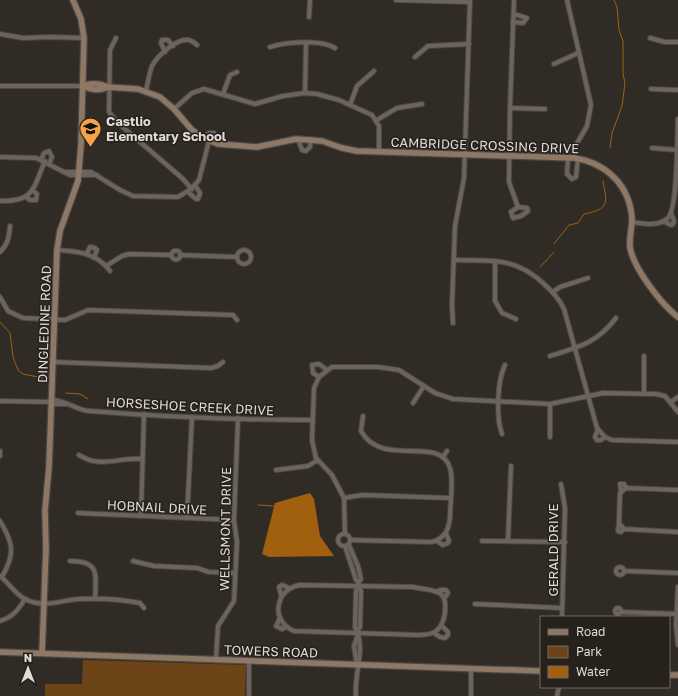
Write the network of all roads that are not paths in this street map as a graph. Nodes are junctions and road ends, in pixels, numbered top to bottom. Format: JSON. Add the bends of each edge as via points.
{"nodes":[{"id":1,"x":73,"y":0,"type":"edge"},
{"id":2,"x":310,"y":0,"type":"edge"},
{"id":3,"x":396,"y":0,"type":"edge"},
{"id":4,"x":514,"y":0,"type":"edge"},
{"id":5,"x":567,"y":0,"type":"edge"},
{"id":6,"x":470,"y":1,"type":"edge"},
{"id":7,"x":514,"y":14,"type":"junction"},
{"id":8,"x":309,"y":17,"type":"dead end"},
{"id":9,"x":513,"y":22,"type":"junction"},
{"id":10,"x":0,"y":34,"type":"edge"},
{"id":11,"x":84,"y":38,"type":"junction"},
{"id":12,"x":116,"y":38,"type":"dead end"},
{"id":13,"x":650,"y":38,"type":"dead end"},
{"id":14,"x":678,"y":42,"type":"edge"},
{"id":15,"x":306,"y":43,"type":"junction"},
{"id":16,"x":469,"y":44,"type":"junction"},
{"id":17,"x":197,"y":45,"type":"dead end"},
{"id":18,"x":173,"y":46,"type":"junction"},
{"id":19,"x":270,"y":47,"type":"dead end"},
{"id":20,"x":335,"y":48,"type":"dead end"},
{"id":21,"x":165,"y":52,"type":"junction"},
{"id":22,"x":578,"y":53,"type":"junction"},
{"id":23,"x":415,"y":57,"type":"dead end"},
{"id":24,"x":554,"y":64,"type":"dead end"},
{"id":25,"x":374,"y":71,"type":"dead end"},
{"id":26,"x":237,"y":72,"type":"dead end"},
{"id":27,"x":0,"y":86,"type":"edge"},
{"id":28,"x":84,"y":86,"type":"junction"},
{"id":29,"x":108,"y":86,"type":"junction"},
{"id":30,"x":652,"y":89,"type":"dead end"},
{"id":31,"x":146,"y":90,"type":"junction"},
{"id":32,"x":678,"y":90,"type":"edge"},
{"id":33,"x":223,"y":94,"type":"junction"},
{"id":34,"x":305,"y":94,"type":"junction"},
{"id":35,"x":422,"y":104,"type":"dead end"},
{"id":36,"x":350,"y":105,"type":"junction"},
{"id":37,"x":510,"y":108,"type":"junction"},
{"id":38,"x":174,"y":109,"type":"junction"},
{"id":39,"x":545,"y":109,"type":"dead end"},
{"id":40,"x":377,"y":120,"type":"junction"},
{"id":41,"x":678,"y":120,"type":"edge"},
{"id":42,"x":298,"y":139,"type":"junction"},
{"id":43,"x":311,"y":139,"type":"junction"},
{"id":44,"x":209,"y":141,"type":"junction"},
{"id":45,"x":652,"y":148,"type":"dead end"},
{"id":46,"x":677,"y":150,"type":"junction"},
{"id":47,"x":380,"y":152,"type":"junction"},
{"id":48,"x":464,"y":155,"type":"junction"},
{"id":49,"x":0,"y":157,"type":"edge"},
{"id":50,"x":509,"y":157,"type":"junction"},
{"id":51,"x":573,"y":158,"type":"junction"},
{"id":52,"x":45,"y":162,"type":"junction"},
{"id":53,"x":79,"y":173,"type":"junction"},
{"id":54,"x":192,"y":189,"type":"junction"},
{"id":55,"x":32,"y":190,"type":"junction"},
{"id":56,"x":26,"y":197,"type":"junction"},
{"id":57,"x":0,"y":201,"type":"edge"},
{"id":58,"x":518,"y":207,"type":"dead end"},
{"id":59,"x":671,"y":213,"type":"junction"},
{"id":60,"x":663,"y":221,"type":"junction"},
{"id":61,"x":632,"y":222,"type":"junction"},
{"id":62,"x":10,"y":226,"type":"dead end"},
{"id":63,"x":57,"y":250,"type":"junction"},
{"id":64,"x":0,"y":252,"type":"edge"},
{"id":65,"x":87,"y":253,"type":"junction"},
{"id":66,"x":237,"y":257,"type":"dead end"},
{"id":67,"x":94,"y":258,"type":"junction"},
{"id":68,"x":454,"y":260,"type":"junction"},
{"id":69,"x":495,"y":261,"type":"junction"},
{"id":70,"x":106,"y":266,"type":"junction"},
{"id":71,"x":110,"y":271,"type":"dead end"},
{"id":72,"x":588,"y":278,"type":"dead end"},
{"id":73,"x":553,"y":292,"type":"junction"},
{"id":74,"x":0,"y":297,"type":"edge"},
{"id":75,"x":678,"y":317,"type":"edge"},
{"id":76,"x":54,"y":318,"type":"junction"},
{"id":77,"x":616,"y":318,"type":"dead end"},
{"id":78,"x":516,"y":319,"type":"dead end"},
{"id":79,"x":237,"y":320,"type":"dead end"},
{"id":80,"x":453,"y":323,"type":"dead end"},
{"id":81,"x":576,"y":348,"type":"junction"},
{"id":82,"x":550,"y":356,"type":"dead end"},
{"id":83,"x":644,"y":356,"type":"dead end"},
{"id":84,"x":54,"y":362,"type":"junction"},
{"id":85,"x":223,"y":362,"type":"dead end"},
{"id":86,"x":505,"y":365,"type":"dead end"},
{"id":87,"x":327,"y":370,"type":"junction"},
{"id":88,"x":319,"y":377,"type":"junction"},
{"id":89,"x":424,"y":386,"type":"junction"},
{"id":90,"x":644,"y":394,"type":"junction"},
{"id":91,"x":588,"y":396,"type":"junction"},
{"id":92,"x":678,"y":397,"type":"edge"},
{"id":93,"x":0,"y":401,"type":"edge"},
{"id":94,"x":499,"y":401,"type":"junction"},
{"id":95,"x":52,"y":402,"type":"junction"},
{"id":96,"x":671,"y":402,"type":"junction"},
{"id":97,"x":413,"y":403,"type":"dead end"},
{"id":98,"x":550,"y":404,"type":"junction"},
{"id":99,"x":678,"y":412,"type":"edge"},
{"id":100,"x":144,"y":414,"type":"junction"},
{"id":101,"x":363,"y":416,"type":"dead end"},
{"id":102,"x":192,"y":417,"type":"junction"},
{"id":103,"x":238,"y":418,"type":"junction"},
{"id":104,"x":313,"y":420,"type":"junction"},
{"id":105,"x":598,"y":429,"type":"junction"},
{"id":106,"x":502,"y":434,"type":"dead end"},
{"id":107,"x":550,"y":437,"type":"dead end"},
{"id":108,"x":605,"y":437,"type":"junction"},
{"id":109,"x":678,"y":442,"type":"edge"},
{"id":110,"x":447,"y":451,"type":"dead end"},
{"id":111,"x":0,"y":452,"type":"edge"},
{"id":112,"x":79,"y":455,"type":"dead end"},
{"id":113,"x":0,"y":456,"type":"edge"},
{"id":114,"x":443,"y":457,"type":"junction"},
{"id":115,"x":142,"y":459,"type":"junction"},
{"id":116,"x":318,"y":460,"type":"junction"},
{"id":117,"x":511,"y":466,"type":"dead end"},
{"id":118,"x":276,"y":470,"type":"dead end"},
{"id":119,"x":561,"y":484,"type":"dead end"},
{"id":120,"x":678,"y":490,"type":"edge"},
{"id":121,"x":344,"y":498,"type":"junction"},
{"id":122,"x":450,"y":498,"type":"junction"},
{"id":123,"x":78,"y":513,"type":"dead end"},
{"id":124,"x":141,"y":516,"type":"junction"},
{"id":125,"x":187,"y":518,"type":"junction"},
{"id":126,"x":234,"y":520,"type":"junction"},
{"id":127,"x":0,"y":521,"type":"edge"},
{"id":128,"x":678,"y":532,"type":"edge"},
{"id":129,"x":446,"y":533,"type":"junction"},
{"id":130,"x":345,"y":534,"type":"junction"},
{"id":131,"x":437,"y":541,"type":"junction"},
{"id":132,"x":482,"y":541,"type":"dead end"},
{"id":133,"x":508,"y":541,"type":"junction"},
{"id":134,"x":564,"y":542,"type":"junction"},
{"id":135,"x":348,"y":544,"type":"junction"},
{"id":136,"x":70,"y":560,"type":"dead end"},
{"id":137,"x":133,"y":561,"type":"dead end"},
{"id":138,"x":624,"y":571,"type":"dead end"},
{"id":139,"x":234,"y":573,"type":"junction"},
{"id":140,"x":678,"y":573,"type":"edge"},
{"id":141,"x":1,"y":577,"type":"edge"},
{"id":142,"x":358,"y":587,"type":"junction"},
{"id":143,"x":678,"y":587,"type":"edge"},
{"id":144,"x":289,"y":588,"type":"junction"},
{"id":145,"x":437,"y":592,"type":"junction"},
{"id":146,"x":282,"y":595,"type":"junction"},
{"id":147,"x":25,"y":599,"type":"junction"},
{"id":148,"x":95,"y":599,"type":"junction"},
{"id":149,"x":444,"y":599,"type":"junction"},
{"id":150,"x":44,"y":604,"type":"junction"},
{"id":151,"x":475,"y":604,"type":"dead end"},
{"id":152,"x":144,"y":608,"type":"dead end"},
{"id":153,"x":562,"y":608,"type":"junction"},
{"id":154,"x":621,"y":612,"type":"dead end"},
{"id":155,"x":677,"y":614,"type":"edge"},
{"id":156,"x":562,"y":616,"type":"edge"},
{"id":157,"x":280,"y":618,"type":"junction"},
{"id":158,"x":0,"y":621,"type":"edge"},
{"id":159,"x":441,"y":625,"type":"junction"},
{"id":160,"x":286,"y":627,"type":"junction"},
{"id":161,"x":358,"y":632,"type":"junction"},
{"id":162,"x":434,"y":633,"type":"junction"},
{"id":163,"x":678,"y":644,"type":"edge"},
{"id":164,"x":0,"y":652,"type":"edge"},
{"id":165,"x":42,"y":653,"type":"junction"},
{"id":166,"x":216,"y":659,"type":"junction"},
{"id":167,"x":249,"y":662,"type":"junction"},
{"id":168,"x":357,"y":665,"type":"junction"},
{"id":169,"x":471,"y":668,"type":"junction"},
{"id":170,"x":540,"y":671,"type":"edge"},
{"id":171,"x":249,"y":696,"type":"edge"},
{"id":172,"x":356,"y":696,"type":"edge"},
{"id":173,"x":471,"y":696,"type":"edge"}],
"edges":[{"from":1,"to":11,"type":"street","name":"DINGLEDINE ROAD","via":[[80,15]]},
{"from":2,"to":8,"type":"street"},
{"from":3,"to":6,"type":"street"},
{"from":4,"to":7,"type":"street"},
{"from":5,"to":22,"type":"street"},
{"from":6,"to":16,"type":"street"},
{"from":7,"to":9,"type":"street"},
{"from":7,"to":9,"type":"street","via":[[524,16],[527,20]]},
{"from":9,"to":37,"type":"street"},
{"from":10,"to":11,"type":"street","via":[[27,38]]},
{"from":11,"to":28,"type":"street","name":"DINGLEDINE ROAD"},
{"from":12,"to":29,"type":"street","via":[[110,50]]},
{"from":13,"to":14,"type":"street"},
{"from":15,"to":19,"type":"street","via":[[283,42]]},
{"from":15,"to":20,"type":"street","via":[[329,44]]},
{"from":15,"to":34,"type":"street"},
{"from":16,"to":23,"type":"street","via":[[428,46]]},
{"from":16,"to":48,"type":"street"},
{"from":17,"to":18,"type":"street","via":[[185,40]]},
{"from":18,"to":21,"type":"street"},
{"from":18,"to":21,"type":"street","via":[[168,40],[162,40]]},
{"from":21,"to":31,"type":"street","via":[[152,68]]},
{"from":22,"to":24,"type":"street"},
{"from":22,"to":51,"type":"street","via":[[592,105],[587,126],[576,145]]},
{"from":25,"to":36,"type":"street","via":[[357,86]]},
{"from":26,"to":33,"type":"street","via":[[230,75]]},
{"from":27,"to":28,"type":"street"},
{"from":28,"to":29,"type":"street","name":"CAMBRIDGE CROSSING DRIVE","via":[[104,89]]},
{"from":28,"to":53,"type":"street","name":"DINGLEDINE ROAD"},
{"from":29,"to":31,"type":"street","name":"CAMBRIDGE CROSSING DRIVE"},
{"from":29,"to":54,"type":"street","via":[[108,108],[111,115]]},
{"from":30,"to":32,"type":"street"},
{"from":31,"to":38,"type":"street","name":"CAMBRIDGE CROSSING DRIVE","via":[[160,97]]},
{"from":33,"to":34,"type":"street","via":[[255,104],[283,96]]},
{"from":33,"to":38,"type":"street","via":[[198,90]]},
{"from":34,"to":36,"type":"street","via":[[326,96]]},
{"from":35,"to":40,"type":"street","via":[[398,108]]},
{"from":36,"to":40,"type":"street","via":[[366,111]]},
{"from":37,"to":39,"type":"street"},
{"from":37,"to":50,"type":"street"},
{"from":38,"to":44,"type":"street","name":"CAMBRIDGE CROSSING DRIVE","via":[[191,129]]},
{"from":40,"to":47,"type":"street","via":[[380,130]]},
{"from":41,"to":46,"type":"street"},
{"from":42,"to":43,"type":"street","name":"CAMBRIDGE CROSSING DRIVE"},
{"from":42,"to":43,"type":"street","via":[[302,150],[306,151],[310,147]]},
{"from":42,"to":44,"type":"street","name":"CAMBRIDGE CROSSING DRIVE","via":[[257,147],[236,147]]},
{"from":43,"to":47,"type":"street","name":"CAMBRIDGE CROSSING DRIVE","via":[[322,140],[349,150]]},
{"from":44,"to":54,"type":"street","via":[[201,175]]},
{"from":45,"to":46,"type":"street"},
{"from":46,"to":59,"type":"street","via":[[675,198]]},
{"from":47,"to":48,"type":"street","name":"CAMBRIDGE CROSSING DRIVE"},
{"from":48,"to":50,"type":"street","name":"CAMBRIDGE CROSSING DRIVE"},
{"from":48,"to":68,"type":"street","via":[[462,192],[455,226]]},
{"from":49,"to":52,"type":"street"},
{"from":50,"to":51,"type":"street","name":"CAMBRIDGE CROSSING DRIVE"},
{"from":50,"to":58,"type":"street","via":[[509,187]]},
{"from":51,"to":61,"type":"street","name":"CAMBRIDGE CROSSING DRIVE","via":[[606,170],[617,180],[628,198]]},
{"from":52,"to":53,"type":"street","via":[[64,172]]},
{"from":52,"to":55,"type":"street"},
{"from":53,"to":54,"type":"street","via":[[97,175],[133,196],[178,197]]},
{"from":53,"to":63,"type":"street","name":"DINGLEDINE ROAD","via":[[60,231]]},
{"from":55,"to":56,"type":"street"},
{"from":55,"to":56,"type":"street","via":[[37,194],[36,200]]},
{"from":56,"to":57,"type":"street","via":[[17,201]]},
{"from":59,"to":60,"type":"street"},
{"from":59,"to":60,"type":"street","via":[[673,224]]},
{"from":60,"to":61,"type":"street","via":[[649,224]]},
{"from":61,"to":75,"type":"street","name":"CAMBRIDGE CROSSING DRIVE","via":[[630,247],[634,260],[662,301]]},
{"from":62,"to":64,"type":"street","via":[[9,240]]},
{"from":63,"to":65,"type":"street"},
{"from":63,"to":76,"type":"street","name":"DINGLEDINE ROAD"},
{"from":65,"to":67,"type":"street"},
{"from":65,"to":67,"type":"street","via":[[90,248],[95,248]]},
{"from":66,"to":70,"type":"street","via":[[180,255],[176,250],[171,255],[129,254]]},
{"from":67,"to":70,"type":"street"},
{"from":68,"to":69,"type":"street"},
{"from":68,"to":80,"type":"street"},
{"from":69,"to":73,"type":"street","via":[[525,269]]},
{"from":69,"to":78,"type":"street","via":[[495,301],[502,313]]},
{"from":70,"to":71,"type":"street"},
{"from":72,"to":73,"type":"street","via":[[560,287]]},
{"from":73,"to":81,"type":"street","via":[[564,309]]},
{"from":74,"to":76,"type":"street","via":[[8,311],[17,316]]},
{"from":76,"to":79,"type":"street","via":[[65,320],[88,310],[233,315]]},
{"from":76,"to":84,"type":"street","name":"DINGLEDINE ROAD"},
{"from":77,"to":81,"type":"street","via":[[599,337]]},
{"from":81,"to":82,"type":"street"},
{"from":81,"to":91,"type":"street"},
{"from":83,"to":90,"type":"street"},
{"from":84,"to":85,"type":"street","via":[[211,368]]},
{"from":84,"to":95,"type":"street","name":"DINGLEDINE ROAD"},
{"from":86,"to":94,"type":"street","via":[[501,372]]},
{"from":87,"to":88,"type":"street"},
{"from":87,"to":88,"type":"street","via":[[319,364],[312,365],[313,373]]},
{"from":87,"to":89,"type":"street","via":[[340,366],[392,368]]},
{"from":88,"to":104,"type":"street","via":[[314,388]]},
{"from":89,"to":94,"type":"street","via":[[443,397]]},
{"from":89,"to":97,"type":"street"},
{"from":90,"to":91,"type":"street","via":[[603,393]]},
{"from":90,"to":96,"type":"street","via":[[660,395]]},
{"from":91,"to":98,"type":"street"},
{"from":91,"to":105,"type":"street"},
{"from":92,"to":96,"type":"street"},
{"from":93,"to":95,"type":"street","name":"HORSESHOE CREEK DRIVE"},
{"from":94,"to":98,"type":"street"},
{"from":94,"to":106,"type":"street"},
{"from":95,"to":100,"type":"street","name":"HORSESHOE CREEK DRIVE","via":[[68,403],[87,411]]},
{"from":95,"to":150,"type":"street","name":"DINGLEDINE ROAD","via":[[45,510]]},
{"from":96,"to":99,"type":"street"},
{"from":98,"to":107,"type":"street"},
{"from":100,"to":102,"type":"street","name":"HORSESHOE CREEK DRIVE"},
{"from":100,"to":115,"type":"street"},
{"from":101,"to":114,"type":"street","via":[[361,431],[377,448],[431,452]]},
{"from":102,"to":103,"type":"street","name":"HORSESHOE CREEK DRIVE"},
{"from":102,"to":125,"type":"street"},
{"from":103,"to":104,"type":"street","name":"HORSESHOE CREEK DRIVE"},
{"from":103,"to":126,"type":"street","name":"WELLSMONT DRIVE"},
{"from":104,"to":116,"type":"street","via":[[313,446]]},
{"from":105,"to":108,"type":"street"},
{"from":105,"to":108,"type":"street","via":[[596,439]]},
{"from":108,"to":109,"type":"street","via":[[618,441]]},
{"from":110,"to":114,"type":"street"},
{"from":111,"to":113,"type":"street"},
{"from":112,"to":115,"type":"street","via":[[88,461]]},
{"from":114,"to":122,"type":"street","via":[[451,469]]},
{"from":115,"to":124,"type":"street"},
{"from":116,"to":118,"type":"street","via":[[308,466]]},
{"from":116,"to":121,"type":"street","via":[[332,475]]},
{"from":117,"to":133,"type":"street"},
{"from":119,"to":134,"type":"street","name":"GERALD DRIVE","via":[[565,507]]},
{"from":120,"to":128,"type":"street","via":[[626,488],[621,491],[619,524],[624,529]]},
{"from":121,"to":122,"type":"street","via":[[362,495]]},
{"from":121,"to":130,"type":"street"},
{"from":122,"to":129,"type":"street","via":[[450,519]]},
{"from":123,"to":124,"type":"street","name":"HOBNAIL DRIVE"},
{"from":124,"to":125,"type":"street","name":"HOBNAIL DRIVE"},
{"from":125,"to":126,"type":"street","name":"HOBNAIL DRIVE"},
{"from":126,"to":139,"type":"street","name":"WELLSMONT DRIVE","via":[[237,542]]},
{"from":127,"to":141,"type":"street","via":[[12,549],[10,564]]},
{"from":129,"to":131,"type":"street"},
{"from":129,"to":131,"type":"street","via":[[448,543],[443,545]]},
{"from":130,"to":135,"type":"street","via":[[348,536]]},
{"from":130,"to":135,"type":"street","via":[[338,540],[341,545]]},
{"from":131,"to":135,"type":"street"},
{"from":132,"to":133,"type":"street"},
{"from":133,"to":134,"type":"street"},
{"from":134,"to":153,"type":"street","name":"GERALD DRIVE"},
{"from":135,"to":142,"type":"street","via":[[356,580],[359,582]]},
{"from":136,"to":148,"type":"street","via":[[84,560],[93,568]]},
{"from":137,"to":139,"type":"street","via":[[154,566]]},
{"from":138,"to":140,"type":"street"},
{"from":139,"to":166,"type":"street","name":"WELLSMONT DRIVE","via":[[234,601],[218,626]]},
{"from":141,"to":147,"type":"street"},
{"from":142,"to":144,"type":"street","via":[[300,585]]},
{"from":142,"to":145,"type":"street","via":[[413,587]]},
{"from":142,"to":161,"type":"street","via":[[355,627]]},
{"from":143,"to":155,"type":"street"},
{"from":144,"to":146,"type":"street"},
{"from":144,"to":146,"type":"street","via":[[282,585],[279,587]]},
{"from":145,"to":149,"type":"street"},
{"from":145,"to":149,"type":"street","via":[[446,590],[448,592]]},
{"from":146,"to":157,"type":"street","via":[[278,608]]},
{"from":147,"to":150,"type":"street"},
{"from":147,"to":158,"type":"street","via":[[17,611]]},
{"from":148,"to":150,"type":"street"},
{"from":148,"to":152,"type":"street","via":[[140,603]]},
{"from":149,"to":159,"type":"street","via":[[446,609]]},
{"from":150,"to":165,"type":"street","name":"DINGLEDINE ROAD"},
{"from":151,"to":153,"type":"street"},
{"from":153,"to":156,"type":"street","name":"GERALD DRIVE"},
{"from":154,"to":155,"type":"street"},
{"from":155,"to":163,"type":"street"},
{"from":157,"to":160,"type":"street"},
{"from":157,"to":160,"type":"street","via":[[276,626]]},
{"from":159,"to":162,"type":"street"},
{"from":159,"to":162,"type":"street","via":[[448,632],[446,638]]},
{"from":160,"to":161,"type":"street","via":[[298,632]]},
{"from":161,"to":162,"type":"street","via":[[418,635]]},
{"from":161,"to":168,"type":"street","via":[[354,646]]},
{"from":164,"to":165,"type":"street","name":"TOWERS ROAD"},
{"from":165,"to":166,"type":"street","name":"TOWERS ROAD"},
{"from":166,"to":167,"type":"street","name":"TOWERS ROAD"},
{"from":167,"to":168,"type":"street","name":"TOWERS ROAD"},
{"from":167,"to":171,"type":"street"},
{"from":168,"to":169,"type":"street","name":"TOWERS ROAD"},
{"from":168,"to":172,"type":"street"},
{"from":169,"to":170,"type":"street","name":"TOWERS ROAD"},
{"from":169,"to":173,"type":"street"}]}
